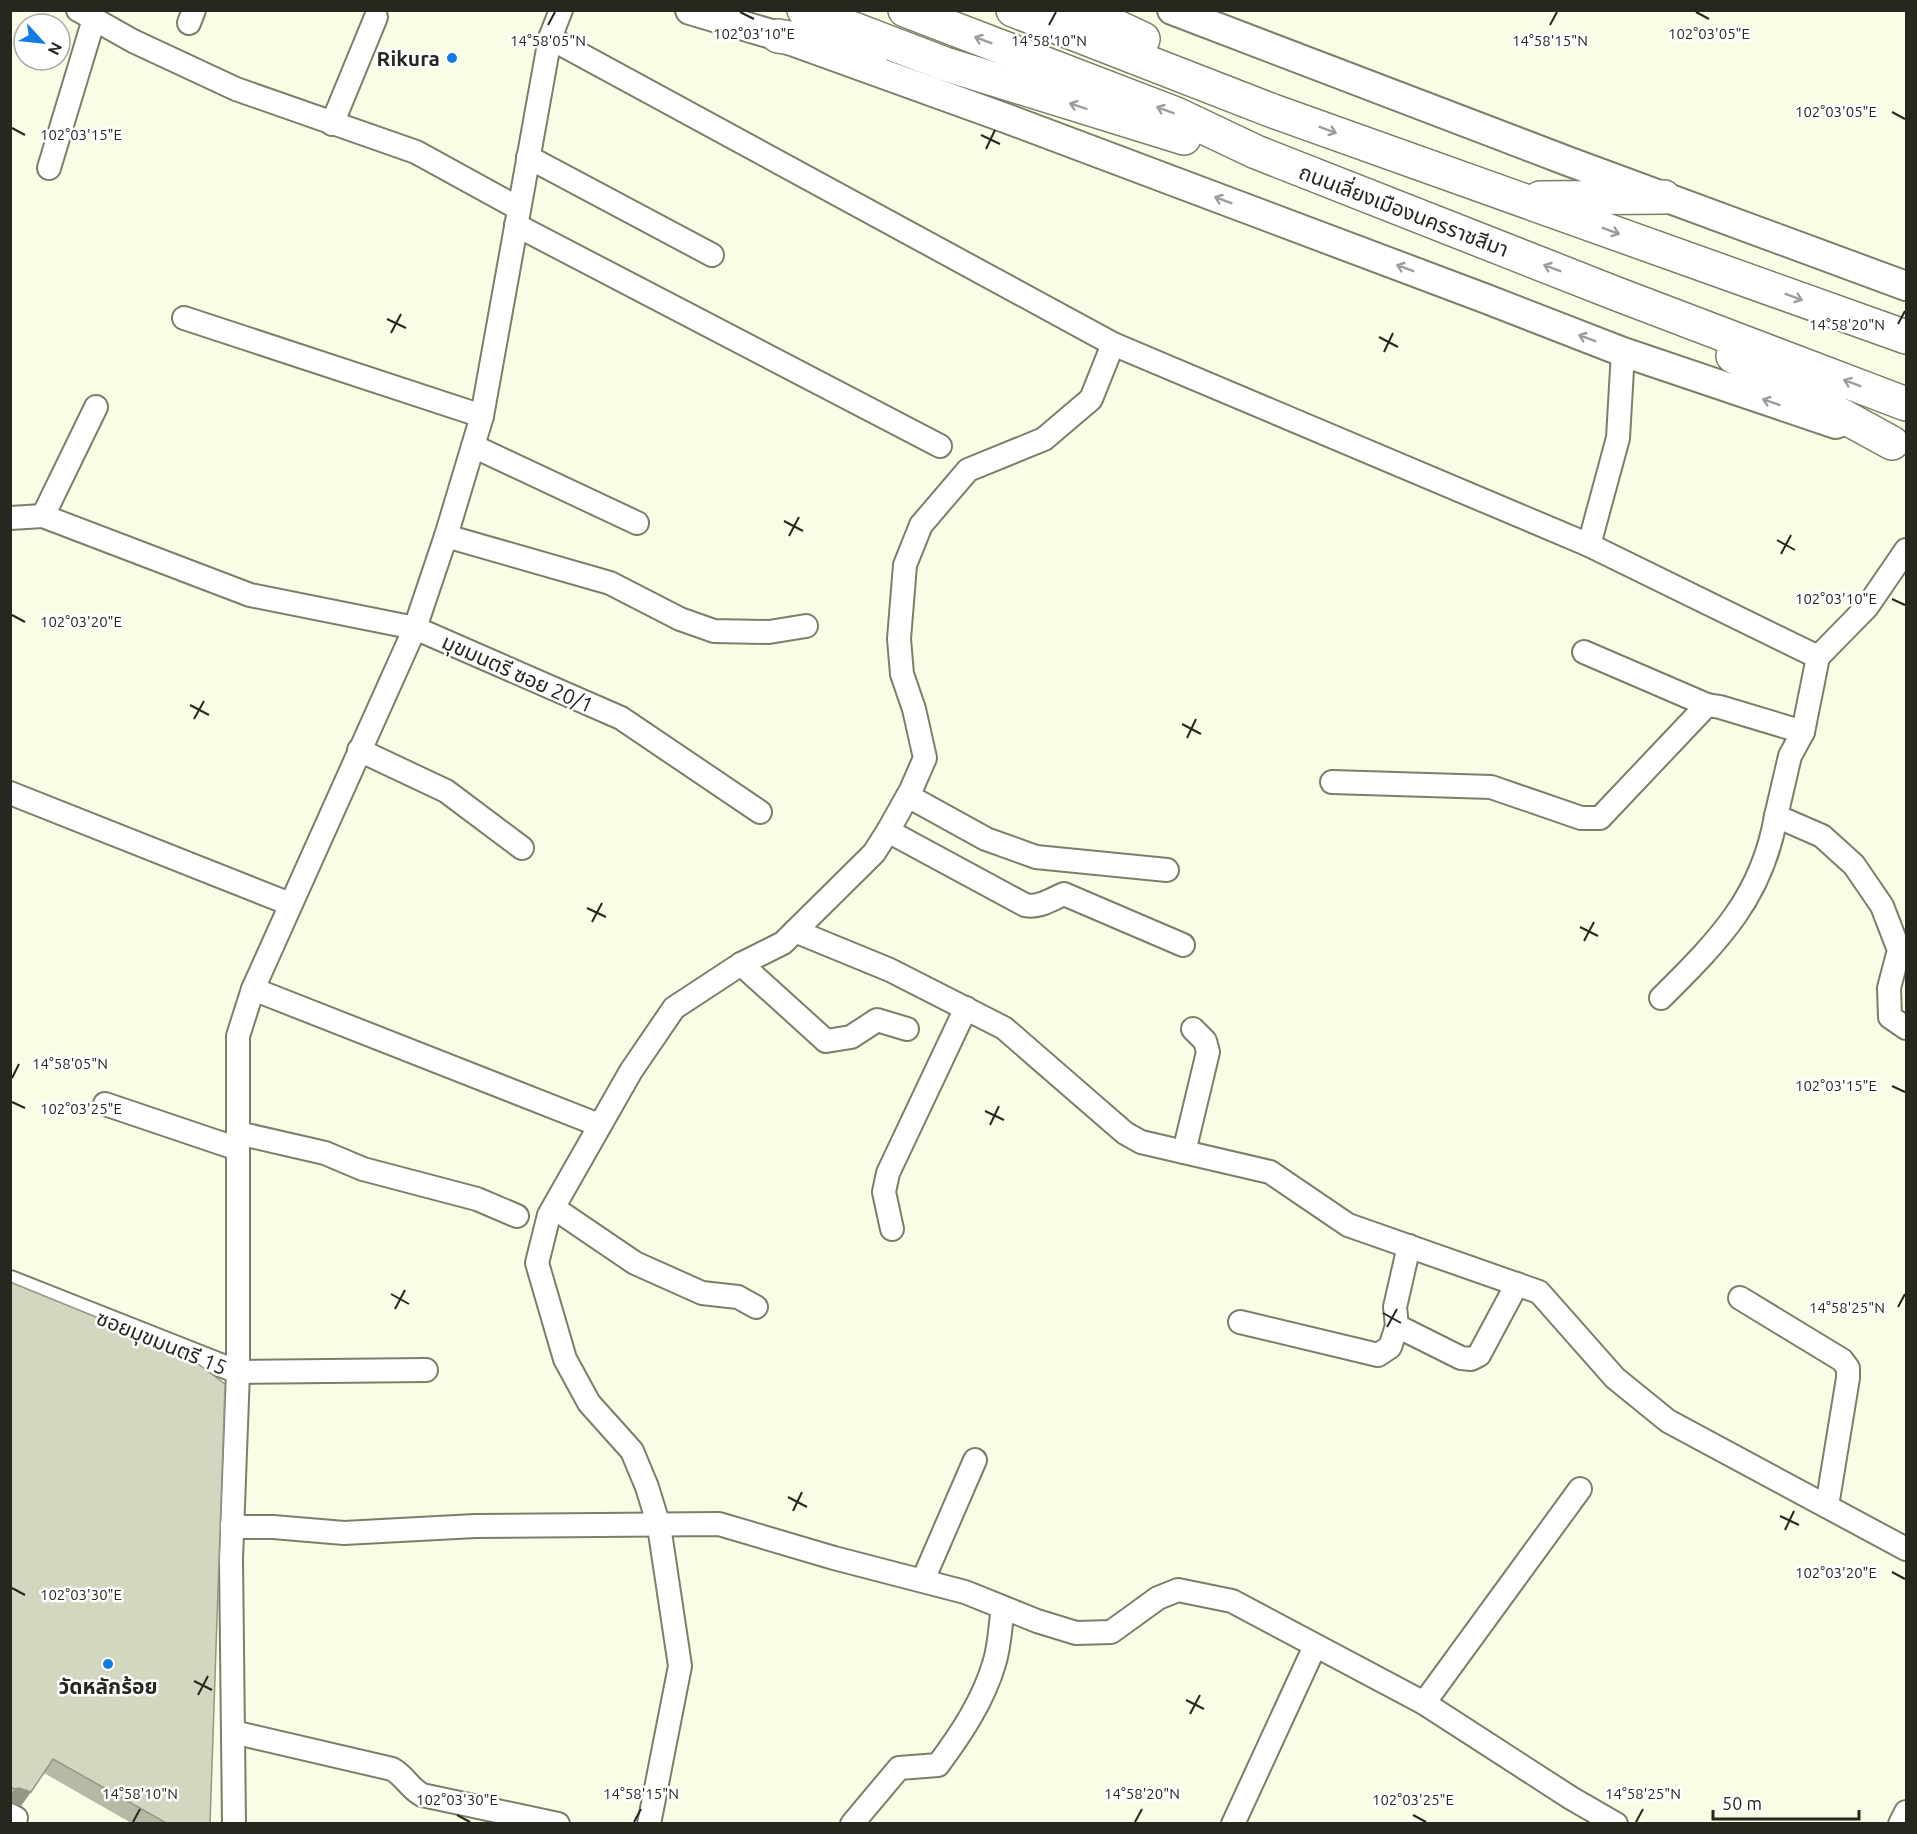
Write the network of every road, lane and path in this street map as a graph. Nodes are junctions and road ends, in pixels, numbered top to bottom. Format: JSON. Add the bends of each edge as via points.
{"nodes":[{"id":1,"x":561,"y":10,"type":"edge"},
{"id":2,"x":690,"y":10,"type":"edge"},
{"id":3,"x":804,"y":10,"type":"edge"},
{"id":4,"x":905,"y":10,"type":"edge"},
{"id":5,"x":1013,"y":10,"type":"edge"},
{"id":6,"x":1081,"y":10,"type":"edge"},
{"id":7,"x":1172,"y":10,"type":"edge"},
{"id":8,"x":86,"y":15,"type":"edge"},
{"id":9,"x":376,"y":17,"type":"dead end"},
{"id":10,"x":778,"y":36,"type":"junction"},
{"id":11,"x":550,"y":38,"type":"junction"},
{"id":12,"x":945,"y":64,"type":"junction"},
{"id":13,"x":1273,"y":111,"type":"junction"},
{"id":14,"x":332,"y":124,"type":"junction"},
{"id":15,"x":1256,"y":152,"type":"junction"},
{"id":16,"x":528,"y":157,"type":"junction"},
{"id":17,"x":49,"y":168,"type":"dead end"},
{"id":18,"x":1664,"y":197,"type":"junction"},
{"id":19,"x":1517,"y":198,"type":"junction"},
{"id":20,"x":517,"y":217,"type":"junction"},
{"id":21,"x":712,"y":255,"type":"dead end"},
{"id":22,"x":1906,"y":286,"type":"edge"},
{"id":23,"x":1617,"y":294,"type":"junction"},
{"id":24,"x":184,"y":318,"type":"dead end"},
{"id":25,"x":1906,"y":337,"type":"edge"},
{"id":26,"x":1113,"y":344,"type":"junction"},
{"id":27,"x":1623,"y":352,"type":"junction"},
{"id":28,"x":1906,"y":404,"type":"edge"},
{"id":29,"x":96,"y":407,"type":"dead end"},
{"id":30,"x":482,"y":416,"type":"junction"},
{"id":31,"x":1899,"y":445,"type":"edge"},
{"id":32,"x":473,"y":446,"type":"junction"},
{"id":33,"x":940,"y":446,"type":"dead end"},
{"id":34,"x":43,"y":516,"type":"junction"},
{"id":35,"x":10,"y":518,"type":"edge"},
{"id":36,"x":637,"y":523,"type":"dead end"},
{"id":37,"x":447,"y":536,"type":"junction"},
{"id":38,"x":1589,"y":546,"type":"junction"},
{"id":39,"x":1906,"y":550,"type":"edge"},
{"id":40,"x":806,"y":626,"type":"dead end"},
{"id":41,"x":415,"y":627,"type":"junction"},
{"id":42,"x":1584,"y":652,"type":"dead end"},
{"id":43,"x":1818,"y":657,"type":"junction"},
{"id":44,"x":1707,"y":705,"type":"junction"},
{"id":45,"x":1803,"y":732,"type":"junction"},
{"id":46,"x":359,"y":750,"type":"junction"},
{"id":47,"x":1332,"y":782,"type":"dead end"},
{"id":48,"x":10,"y":793,"type":"edge"},
{"id":49,"x":908,"y":796,"type":"junction"},
{"id":50,"x":760,"y":812,"type":"dead end"},
{"id":51,"x":1776,"y":816,"type":"junction"},
{"id":52,"x":888,"y":831,"type":"junction"},
{"id":53,"x":522,"y":848,"type":"dead end"},
{"id":54,"x":1167,"y":870,"type":"dead end"},
{"id":55,"x":290,"y":904,"type":"junction"},
{"id":56,"x":795,"y":931,"type":"junction"},
{"id":57,"x":1183,"y":945,"type":"dead end"},
{"id":58,"x":741,"y":964,"type":"junction"},
{"id":59,"x":253,"y":989,"type":"junction"},
{"id":60,"x":1661,"y":998,"type":"dead end"},
{"id":61,"x":966,"y":1008,"type":"junction"},
{"id":62,"x":1906,"y":1028,"type":"edge"},
{"id":63,"x":907,"y":1029,"type":"dead end"},
{"id":64,"x":1193,"y":1029,"type":"dead end"},
{"id":65,"x":105,"y":1104,"type":"dead end"},
{"id":66,"x":599,"y":1125,"type":"junction"},
{"id":67,"x":238,"y":1141,"type":"junction"},
{"id":68,"x":1184,"y":1152,"type":"junction"},
{"id":69,"x":554,"y":1208,"type":"junction"},
{"id":70,"x":518,"y":1216,"type":"dead end"},
{"id":71,"x":892,"y":1229,"type":"dead end"},
{"id":72,"x":1409,"y":1246,"type":"junction"},
{"id":73,"x":10,"y":1282,"type":"edge"},
{"id":74,"x":1517,"y":1284,"type":"junction"},
{"id":75,"x":1740,"y":1298,"type":"dead end"},
{"id":76,"x":756,"y":1307,"type":"dead end"},
{"id":77,"x":1240,"y":1322,"type":"dead end"},
{"id":78,"x":1397,"y":1326,"type":"junction"},
{"id":79,"x":426,"y":1370,"type":"dead end"},
{"id":80,"x":237,"y":1372,"type":"junction"},
{"id":81,"x":975,"y":1460,"type":"dead end"},
{"id":82,"x":1580,"y":1489,"type":"dead end"},
{"id":83,"x":1827,"y":1506,"type":"junction"},
{"id":84,"x":659,"y":1526,"type":"junction"},
{"id":85,"x":231,"y":1527,"type":"junction"},
{"id":86,"x":1906,"y":1550,"type":"edge"},
{"id":87,"x":923,"y":1580,"type":"junction"},
{"id":88,"x":1003,"y":1608,"type":"junction"},
{"id":89,"x":1315,"y":1646,"type":"junction"},
{"id":90,"x":1424,"y":1703,"type":"junction"},
{"id":91,"x":233,"y":1732,"type":"junction"},
{"id":92,"x":1906,"y":1812,"type":"edge"},
{"id":93,"x":10,"y":1815,"type":"edge"},
{"id":94,"x":14,"y":1824,"type":"edge"},
{"id":95,"x":234,"y":1824,"type":"edge"},
{"id":96,"x":558,"y":1824,"type":"edge"},
{"id":97,"x":649,"y":1824,"type":"edge"},
{"id":98,"x":852,"y":1824,"type":"edge"},
{"id":99,"x":1233,"y":1824,"type":"edge"},
{"id":100,"x":1617,"y":1824,"type":"edge"},
{"id":101,"x":1900,"y":1824,"type":"edge"}],
"edges":[{"from":1,"to":11,"type":"street"},
{"from":2,"to":10,"type":"main road"},
{"from":3,"to":12,"type":"highway"},
{"from":15,"to":4,"type":"highway","name":"ถนนเลี่ยงเมืองนครราชสีมา","one_way":true,"via":[[1176,114]]},
{"from":5,"to":13,"type":"highway"},
{"from":6,"to":13,"type":"highway","via":[[1167,50]]},
{"from":7,"to":18,"type":"main road"},
{"from":8,"to":14,"type":"street","via":[[236,89]]},
{"from":8,"to":17,"type":"street"},
{"from":9,"to":14,"type":"street"},
{"from":10,"to":12,"type":"highway"},
{"from":27,"to":10,"type":"main road","one_way":true},
{"from":11,"to":16,"type":"street"},
{"from":11,"to":26,"type":"street"},
{"from":15,"to":12,"type":"highway","one_way":true,"via":[[1174,136]]},
{"from":13,"to":19,"type":"highway","one_way":true},
{"from":14,"to":20,"type":"street","via":[[416,152]]},
{"from":23,"to":15,"type":"highway","name":"ถนนเลี่ยงเมืองนครราชสีมา","one_way":true},
{"from":16,"to":20,"type":"street"},
{"from":16,"to":21,"type":"street"},
{"from":18,"to":19,"type":"highway"},
{"from":18,"to":22,"type":"main road"},
{"from":19,"to":25,"type":"highway","one_way":true},
{"from":20,"to":30,"type":"street"},
{"from":20,"to":33,"type":"street"},
{"from":28,"to":23,"type":"highway","name":"ถนนเลี่ยงเมืองนครราชสีมา","one_way":true},
{"from":23,"to":31,"type":"highway"},
{"from":24,"to":30,"type":"street"},
{"from":26,"to":38,"type":"street"},
{"from":26,"to":49,"type":"street","via":[[1091,399],[1044,439],[968,470],[921,525],[905,565],[899,639],[902,674],[925,758]]},
{"from":31,"to":27,"type":"main road","one_way":true},
{"from":27,"to":38,"type":"street","via":[[1618,438]]},
{"from":29,"to":34,"type":"street"},
{"from":30,"to":32,"type":"street"},
{"from":32,"to":36,"type":"street"},
{"from":32,"to":37,"type":"street"},
{"from":34,"to":35,"type":"street"},
{"from":34,"to":41,"type":"street","name":"มุขมนตรี ซอย 20/1","via":[[250,596]]},
{"from":37,"to":40,"type":"street","via":[[610,583],[680,619],[714,631],[769,632]]},
{"from":37,"to":41,"type":"street"},
{"from":38,"to":43,"type":"street"},
{"from":39,"to":43,"type":"street","via":[[1867,608]]},
{"from":41,"to":46,"type":"street"},
{"from":41,"to":50,"type":"street","name":"มุขมนตรี ซอย 20/1","via":[[621,718]]},
{"from":42,"to":44,"type":"street"},
{"from":43,"to":45,"type":"street"},
{"from":44,"to":45,"type":"street"},
{"from":44,"to":47,"type":"street","via":[[1600,818],[1581,818],[1491,787]]},
{"from":45,"to":51,"type":"street","via":[[1790,756]]},
{"from":46,"to":53,"type":"street","via":[[446,791]]},
{"from":46,"to":55,"type":"street"},
{"from":48,"to":55,"type":"street"},
{"from":49,"to":52,"type":"street"},
{"from":49,"to":54,"type":"street","via":[[987,839],[1036,857]]},
{"from":51,"to":60,"type":"street","via":[[1772,843],[1759,876],[1736,915],[1710,949]]},
{"from":51,"to":62,"type":"street","via":[[1822,836],[1854,865],[1882,906],[1899,950],[1889,988],[1890,1017]]},
{"from":52,"to":56,"type":"street","via":[[874,853]]},
{"from":52,"to":57,"type":"street","via":[[1025,905],[1034,907],[1064,894]]},
{"from":55,"to":59,"type":"street"},
{"from":56,"to":58,"type":"street","via":[[783,943]]},
{"from":56,"to":61,"type":"street","via":[[890,970]]},
{"from":58,"to":63,"type":"street","via":[[826,1041],[851,1037],[877,1020]]},
{"from":58,"to":66,"type":"street","via":[[674,1008]]},
{"from":59,"to":66,"type":"street"},
{"from":59,"to":67,"type":"street","via":[[238,1036]]},
{"from":61,"to":68,"type":"street","via":[[1004,1028],[1125,1133],[1141,1142]]},
{"from":61,"to":71,"type":"street","via":[[888,1173],[884,1191]]},
{"from":64,"to":68,"type":"street","via":[[1208,1052]]},
{"from":65,"to":67,"type":"street"},
{"from":66,"to":69,"type":"street"},
{"from":67,"to":70,"type":"street","via":[[325,1154],[363,1169],[477,1199]]},
{"from":67,"to":80,"type":"street"},
{"from":68,"to":72,"type":"street","via":[[1270,1172],[1348,1225]]},
{"from":69,"to":76,"type":"street","via":[[635,1263],[702,1293],[738,1296]]},
{"from":69,"to":84,"type":"street","via":[[537,1263],[566,1359],[589,1403],[632,1451]]},
{"from":72,"to":74,"type":"street"},
{"from":72,"to":78,"type":"street","via":[[1395,1307]]},
{"from":73,"to":80,"type":"street","name":"ซอยมุขมนตรี 15"},
{"from":74,"to":78,"type":"street","via":[[1479,1355],[1471,1359],[1461,1358]]},
{"from":74,"to":83,"type":"street","via":[[1539,1292],[1615,1378],[1668,1421]]},
{"from":75,"to":83,"type":"street","via":[[1842,1360],[1848,1368]]},
{"from":77,"to":78,"type":"street","via":[[1378,1355],[1390,1347]]},
{"from":79,"to":80,"type":"street","name":"ซอยมุขมนตรี 15"},
{"from":80,"to":85,"type":"street"},
{"from":81,"to":87,"type":"street"},
{"from":82,"to":90,"type":"street"},
{"from":83,"to":86,"type":"street"},
{"from":84,"to":85,"type":"street","via":[[475,1526],[344,1533]]},
{"from":84,"to":87,"type":"street","via":[[719,1524]]},
{"from":84,"to":97,"type":"street","via":[[680,1666]]},
{"from":85,"to":91,"type":"street"},
{"from":87,"to":88,"type":"street"},
{"from":88,"to":89,"type":"street","via":[[1076,1633],[1111,1632],[1158,1598],[1179,1590],[1232,1601]]},
{"from":88,"to":98,"type":"street","via":[[995,1663],[957,1740],[938,1765],[899,1768]]},
{"from":89,"to":90,"type":"street"},
{"from":89,"to":99,"type":"street"},
{"from":90,"to":100,"type":"street"},
{"from":91,"to":95,"type":"street"},
{"from":91,"to":96,"type":"street","via":[[392,1769],[422,1795]]},
{"from":92,"to":101,"type":"street"},
{"from":93,"to":94,"type":"street","via":[[16,1818]]}]}
